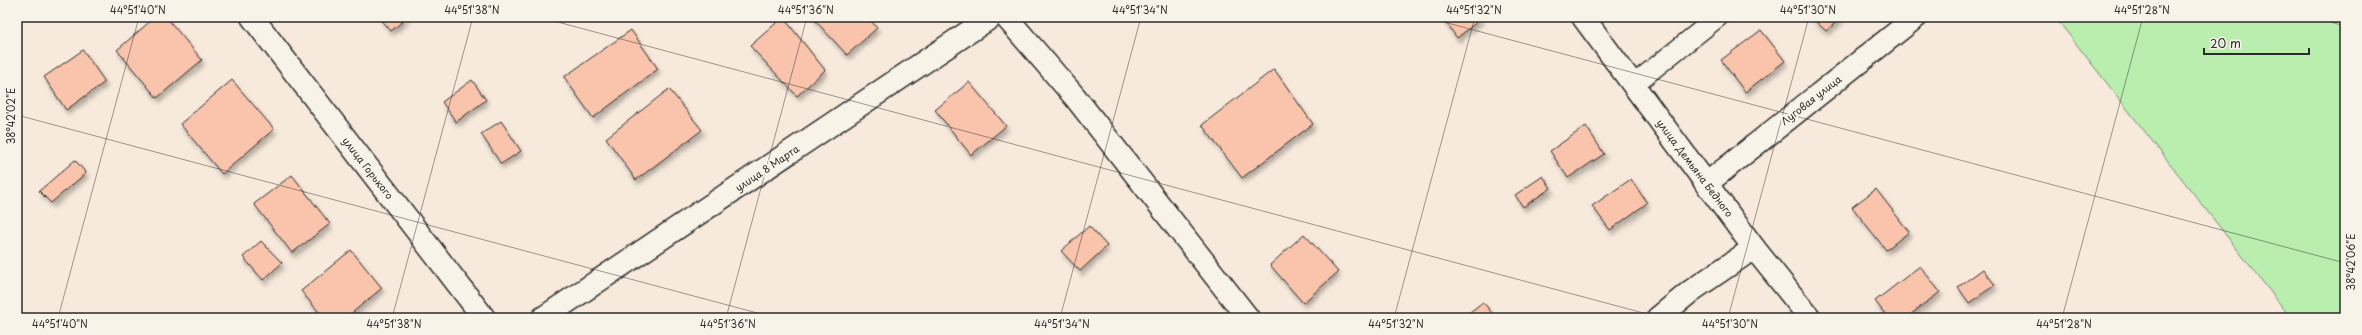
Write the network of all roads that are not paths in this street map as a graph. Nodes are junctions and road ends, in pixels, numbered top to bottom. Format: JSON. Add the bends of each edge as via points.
{"nodes":[{"id":1,"x":252,"y":17,"type":"edge"},
{"id":2,"x":991,"y":17,"type":"edge"},
{"id":3,"x":1006,"y":17,"type":"edge"},
{"id":4,"x":1582,"y":17,"type":"edge"},
{"id":5,"x":1718,"y":17,"type":"edge"},
{"id":6,"x":1916,"y":17,"type":"edge"},
{"id":7,"x":1633,"y":85,"type":"junction"},
{"id":8,"x":1706,"y":184,"type":"junction"},
{"id":9,"x":1754,"y":248,"type":"junction"},
{"id":10,"x":484,"y":318,"type":"edge"},
{"id":11,"x":543,"y":318,"type":"edge"},
{"id":12,"x":1248,"y":318,"type":"edge"},
{"id":13,"x":1658,"y":318,"type":"edge"},
{"id":14,"x":1810,"y":318,"type":"edge"}],
"edges":[{"from":1,"to":10,"type":"street","name":"улица Горького"},
{"from":2,"to":11,"type":"street","name":"улица 8 Марта"},
{"from":3,"to":12,"type":"street","via":[[1075,97]]},
{"from":4,"to":7,"type":"street","name":"улица Демьяна Бедного"},
{"from":5,"to":7,"type":"lane"},
{"from":6,"to":8,"type":"street","name":"Луговая улица"},
{"from":7,"to":8,"type":"street","name":"улица Демьяна Бедного"},
{"from":8,"to":9,"type":"street","name":"улица Демьяна Бедного"},
{"from":9,"to":13,"type":"street","via":[[1691,291]]},
{"from":9,"to":14,"type":"street","name":"улица Демьяна Бедного"}]}
